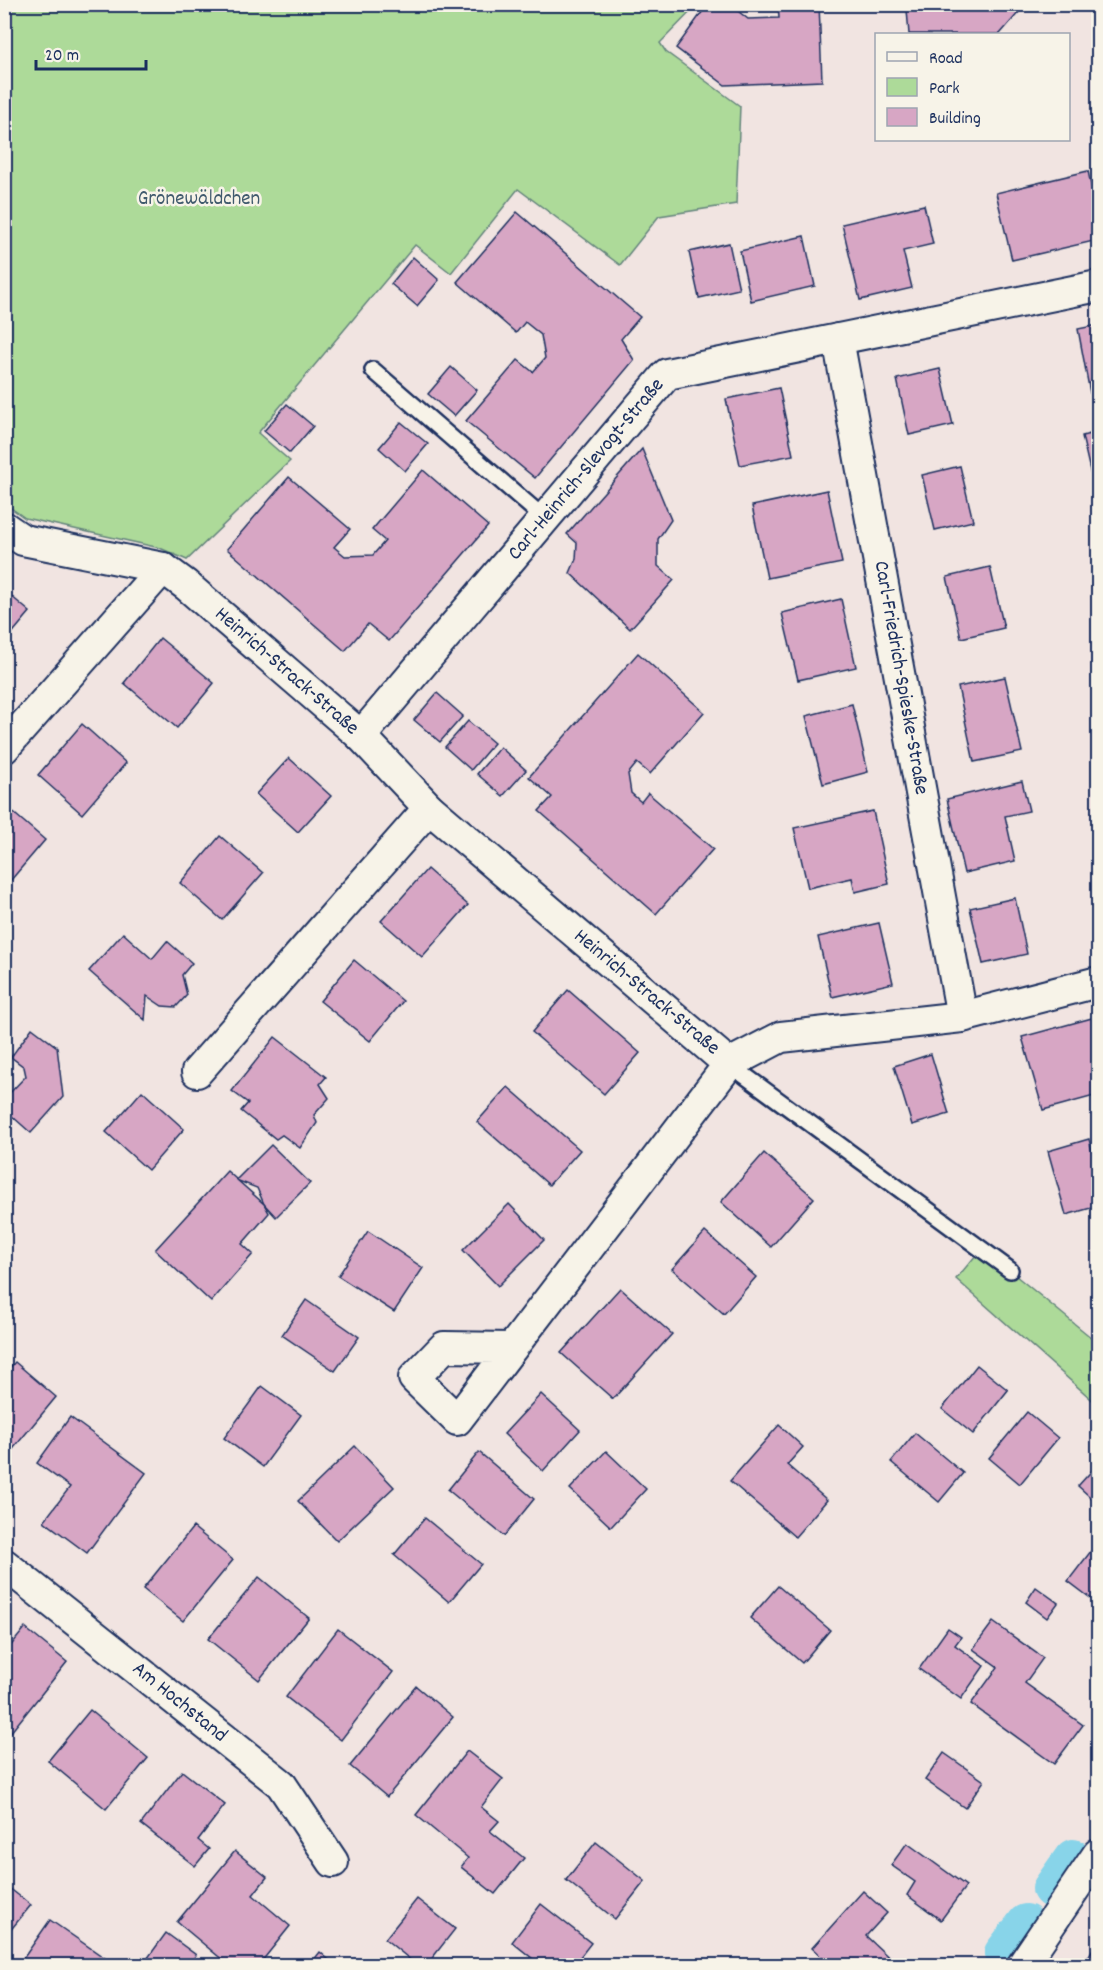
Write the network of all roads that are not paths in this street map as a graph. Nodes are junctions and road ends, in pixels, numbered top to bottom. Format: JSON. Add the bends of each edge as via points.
{"nodes":[{"id":1,"x":1098,"y":286,"type":"edge"},
{"id":2,"x":838,"y":339,"type":"junction"},
{"id":3,"x":373,"y":370,"type":"dead end"},
{"id":4,"x":545,"y":519,"type":"junction"},
{"id":5,"x":4,"y":527,"type":"edge"},
{"id":6,"x":163,"y":568,"type":"junction"},
{"id":7,"x":361,"y":736,"type":"junction"},
{"id":8,"x":4,"y":748,"type":"edge"},
{"id":9,"x":429,"y":808,"type":"junction"},
{"id":10,"x":1098,"y":982,"type":"edge"},
{"id":11,"x":962,"y":1017,"type":"junction"},
{"id":12,"x":729,"y":1064,"type":"junction"},
{"id":13,"x":197,"y":1072,"type":"dead end"},
{"id":14,"x":1010,"y":1270,"type":"dead end"},
{"id":15,"x":512,"y":1348,"type":"dead end"},
{"id":16,"x":4,"y":1564,"type":"edge"},
{"id":17,"x":1098,"y":1854,"type":"edge"},
{"id":18,"x":333,"y":1862,"type":"dead end"},
{"id":19,"x":1022,"y":1965,"type":"edge"}],
"edges":[{"from":1,"to":2,"type":"street","name":"Carl-Heinrich-Slevogt-Straße"},
{"from":2,"to":4,"type":"street","name":"Carl-Heinrich-Slevogt-Straße","via":[[667,374]]},
{"from":2,"to":11,"type":"street","name":"Carl-Friedrich-Spieske-Straße"},
{"from":3,"to":4,"type":"lane"},
{"from":4,"to":7,"type":"street","name":"Carl-Heinrich-Slevogt-Straße"},
{"from":5,"to":6,"type":"street","name":"Heinrich-Strack-Straße","via":[[23,540]]},
{"from":6,"to":7,"type":"street","name":"Heinrich-Strack-Straße"},
{"from":6,"to":8,"type":"street"},
{"from":7,"to":9,"type":"street","name":"Heinrich-Strack-Straße"},
{"from":9,"to":12,"type":"street","name":"Heinrich-Strack-Straße"},
{"from":9,"to":13,"type":"street"},
{"from":10,"to":11,"type":"street"},
{"from":11,"to":12,"type":"street","via":[[781,1037]]},
{"from":12,"to":14,"type":"lane"},
{"from":12,"to":15,"type":"street","name":"Heinrich-Strack-Straße"},
{"from":16,"to":18,"type":"street","name":"Am Hochstand","via":[[281,1784]]},
{"from":17,"to":19,"type":"street"}]}
